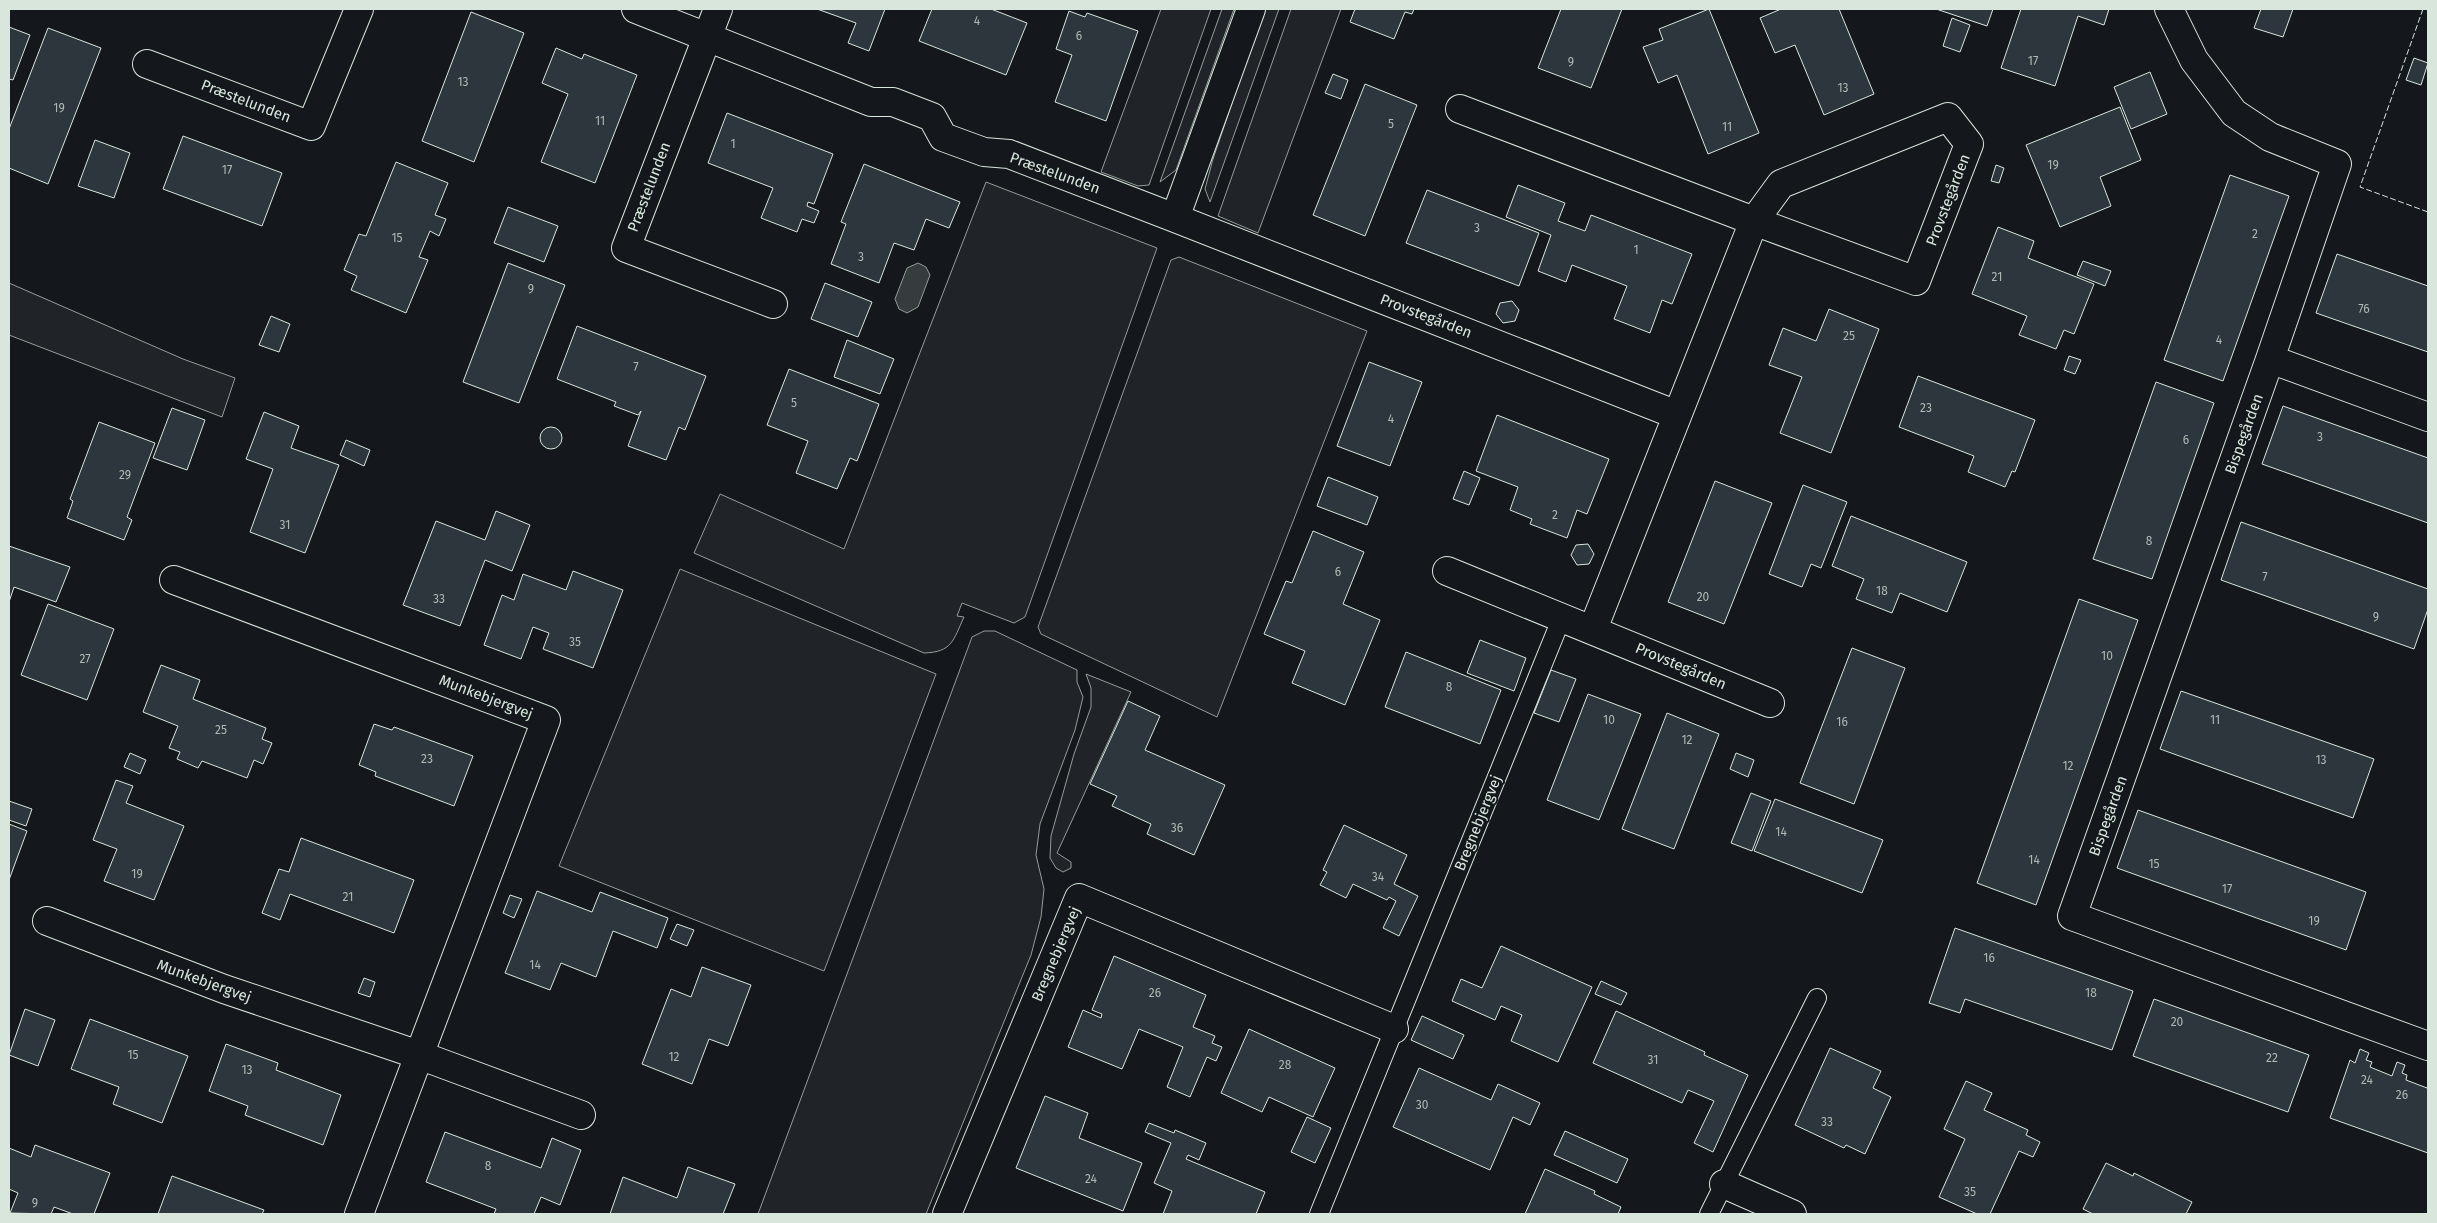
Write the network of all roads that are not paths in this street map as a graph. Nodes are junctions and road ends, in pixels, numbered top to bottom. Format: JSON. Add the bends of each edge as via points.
{"nodes":[{"id":1,"x":359,"y":9,"type":"edge"},
{"id":2,"x":636,"y":9,"type":"edge"},
{"id":3,"x":718,"y":9,"type":"edge"},
{"id":4,"x":1251,"y":9,"type":"edge"},
{"id":5,"x":2169,"y":9,"type":"edge"},
{"id":6,"x":707,"y":36,"type":"junction"},
{"id":7,"x":147,"y":64,"type":"dead end"},
{"id":8,"x":1460,"y":109,"type":"dead end"},
{"id":9,"x":1175,"y":218,"type":"junction"},
{"id":10,"x":1754,"y":221,"type":"junction"},
{"id":11,"x":773,"y":304,"type":"dead end"},
{"id":12,"x":2270,"y":359,"type":"junction"},
{"id":13,"x":1677,"y":415,"type":"junction"},
{"id":14,"x":2428,"y":417,"type":"edge"},
{"id":15,"x":1448,"y":571,"type":"dead end"},
{"id":16,"x":174,"y":580,"type":"dead end"},
{"id":17,"x":1562,"y":617,"type":"junction"},
{"id":18,"x":1593,"y":629,"type":"junction"},
{"id":19,"x":1770,"y":703,"type":"dead end"},
{"id":20,"x":47,"y":921,"type":"dead end"},
{"id":21,"x":1817,"y":998,"type":"dead end"},
{"id":22,"x":1394,"y":1029,"type":"junction"},
{"id":23,"x":2428,"y":1046,"type":"edge"},
{"id":24,"x":420,"y":1055,"type":"junction"},
{"id":25,"x":581,"y":1115,"type":"dead end"},
{"id":26,"x":1724,"y":1184,"type":"junction"},
{"id":27,"x":359,"y":1214,"type":"edge"},
{"id":28,"x":947,"y":1214,"type":"edge"},
{"id":29,"x":1319,"y":1214,"type":"edge"},
{"id":30,"x":1709,"y":1214,"type":"edge"},
{"id":31,"x":1792,"y":1214,"type":"edge"}],
"edges":[{"from":1,"to":7,"type":"street","name":"Præstelunden","via":[[310,126]]},
{"from":2,"to":6,"type":"street","name":"Præstelunden"},
{"from":3,"to":6,"type":"street","name":"Præstelunden"},
{"from":4,"to":9,"type":"street"},
{"from":5,"to":12,"type":"street","name":"Bispegården","via":[[2194,60],[2234,113],[2270,137],[2337,164]]},
{"from":6,"to":9,"type":"street","name":"Præstelunden","via":[[871,102],[892,102],[932,117],[944,137],[984,152],[1008,154]]},
{"from":6,"to":11,"type":"street","name":"Præstelunden","via":[[626,248]]},
{"from":8,"to":10,"type":"street","name":"Provstegården"},
{"from":9,"to":13,"type":"street","name":"Provstegården"},
{"from":10,"to":10,"type":"street","name":"Provstegården","via":[[1916,281],[1969,144],[1948,117],[1781,184]]},
{"from":10,"to":13,"type":"street","name":"Provstegården"},
{"from":12,"to":14,"type":"street"},
{"from":12,"to":23,"type":"street","name":"Bispegården","via":[[2072,916]]},
{"from":13,"to":18,"type":"street","name":"Provstegården"},
{"from":15,"to":17,"type":"street","name":"Provstegården"},
{"from":16,"to":24,"type":"street","name":"Munkebjergvej","via":[[546,720]]},
{"from":17,"to":18,"type":"street","name":"Provstegården"},
{"from":17,"to":22,"type":"lane","name":"Bregnebjergvej"},
{"from":18,"to":19,"type":"street","name":"Provstegården"},
{"from":20,"to":24,"type":"street","name":"Munkebjergvej","via":[[224,989]]},
{"from":21,"to":26,"type":"lane"},
{"from":22,"to":28,"type":"street","name":"Bregnebjergvej","via":[[1079,898]]},
{"from":22,"to":29,"type":"lane","name":"Bregnebjergvej"},
{"from":24,"to":25,"type":"street","name":"Munkebjergvej"},
{"from":24,"to":27,"type":"street","name":"Munkebjergvej"},
{"from":26,"to":30,"type":"lane"},
{"from":26,"to":31,"type":"street"}]}
